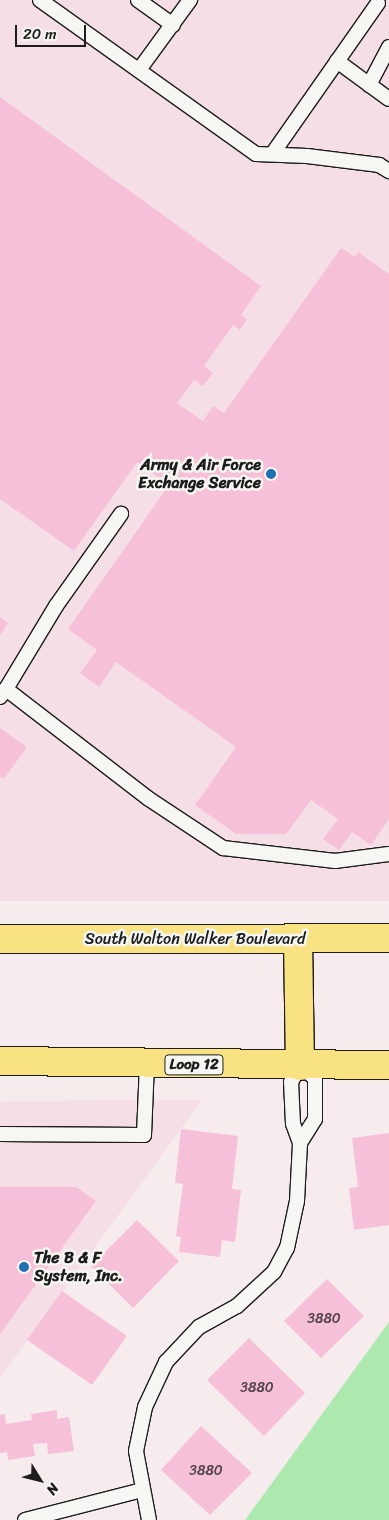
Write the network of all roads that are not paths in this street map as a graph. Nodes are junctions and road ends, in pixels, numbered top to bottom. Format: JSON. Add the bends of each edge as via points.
{"nodes":[{"id":1,"x":40,"y":0,"type":"edge"},
{"id":2,"x":138,"y":0,"type":"edge"},
{"id":3,"x":190,"y":0,"type":"edge"},
{"id":4,"x":378,"y":3,"type":"dead end"},
{"id":5,"x":172,"y":25,"type":"junction"},
{"id":6,"x":389,"y":47,"type":"edge"},
{"id":7,"x":337,"y":62,"type":"junction"},
{"id":8,"x":139,"y":70,"type":"junction"},
{"id":9,"x":369,"y":85,"type":"junction"},
{"id":10,"x":389,"y":99,"type":"edge"},
{"id":11,"x":273,"y":153,"type":"junction"},
{"id":12,"x":389,"y":171,"type":"edge"},
{"id":13,"x":121,"y":514,"type":"dead end"},
{"id":14,"x":3,"y":693,"type":"edge"},
{"id":15,"x":389,"y":854,"type":"edge"},
{"id":16,"x":389,"y":938,"type":"edge"},
{"id":17,"x":0,"y":939,"type":"edge"},
{"id":18,"x":298,"y":939,"type":"junction"},
{"id":19,"x":0,"y":1061,"type":"edge"},
{"id":20,"x":147,"y":1064,"type":"junction"},
{"id":21,"x":389,"y":1065,"type":"edge"},
{"id":22,"x":300,"y":1066,"type":"junction"},
{"id":23,"x":0,"y":1134,"type":"edge"},
{"id":24,"x":300,"y":1143,"type":"junction"},
{"id":25,"x":142,"y":1490,"type":"junction"},
{"id":26,"x":25,"y":1520,"type":"edge"},
{"id":27,"x":149,"y":1520,"type":"edge"}],
"edges":[{"from":1,"to":8,"type":"lane"},
{"from":2,"to":5,"type":"lane"},
{"from":3,"to":5,"type":"lane"},
{"from":4,"to":7,"type":"lane"},
{"from":5,"to":8,"type":"lane"},
{"from":6,"to":9,"type":"lane"},
{"from":7,"to":9,"type":"lane"},
{"from":7,"to":11,"type":"lane"},
{"from":8,"to":11,"type":"lane","via":[[256,154]]},
{"from":9,"to":10,"type":"lane"},
{"from":11,"to":12,"type":"lane","via":[[379,165]]},
{"from":13,"to":14,"type":"lane","via":[[56,606]]},
{"from":14,"to":15,"type":"lane","via":[[149,799],[223,848],[335,860]]},
{"from":16,"to":18,"type":"main road","name":"South Walton Walker Boulevard"},
{"from":17,"to":18,"type":"main road","name":"South Walton Walker Boulevard"},
{"from":18,"to":22,"type":"main road"},
{"from":19,"to":20,"type":"main road","number":"Loop 12"},
{"from":20,"to":22,"type":"main road","number":"Loop 12"},
{"from":20,"to":23,"type":"lane","via":[[144,1135]]},
{"from":21,"to":22,"type":"main road","number":"Loop 12"},
{"from":22,"to":24,"type":"lane","via":[[291,1082],[293,1124]]},
{"from":22,"to":24,"type":"lane","via":[[315,1078],[315,1119]]},
{"from":24,"to":25,"type":"lane","via":[[297,1201],[288,1248],[274,1272],[237,1306],[199,1327],[166,1362],[144,1407],[136,1451]]},
{"from":25,"to":26,"type":"lane"},
{"from":25,"to":27,"type":"lane"}]}
